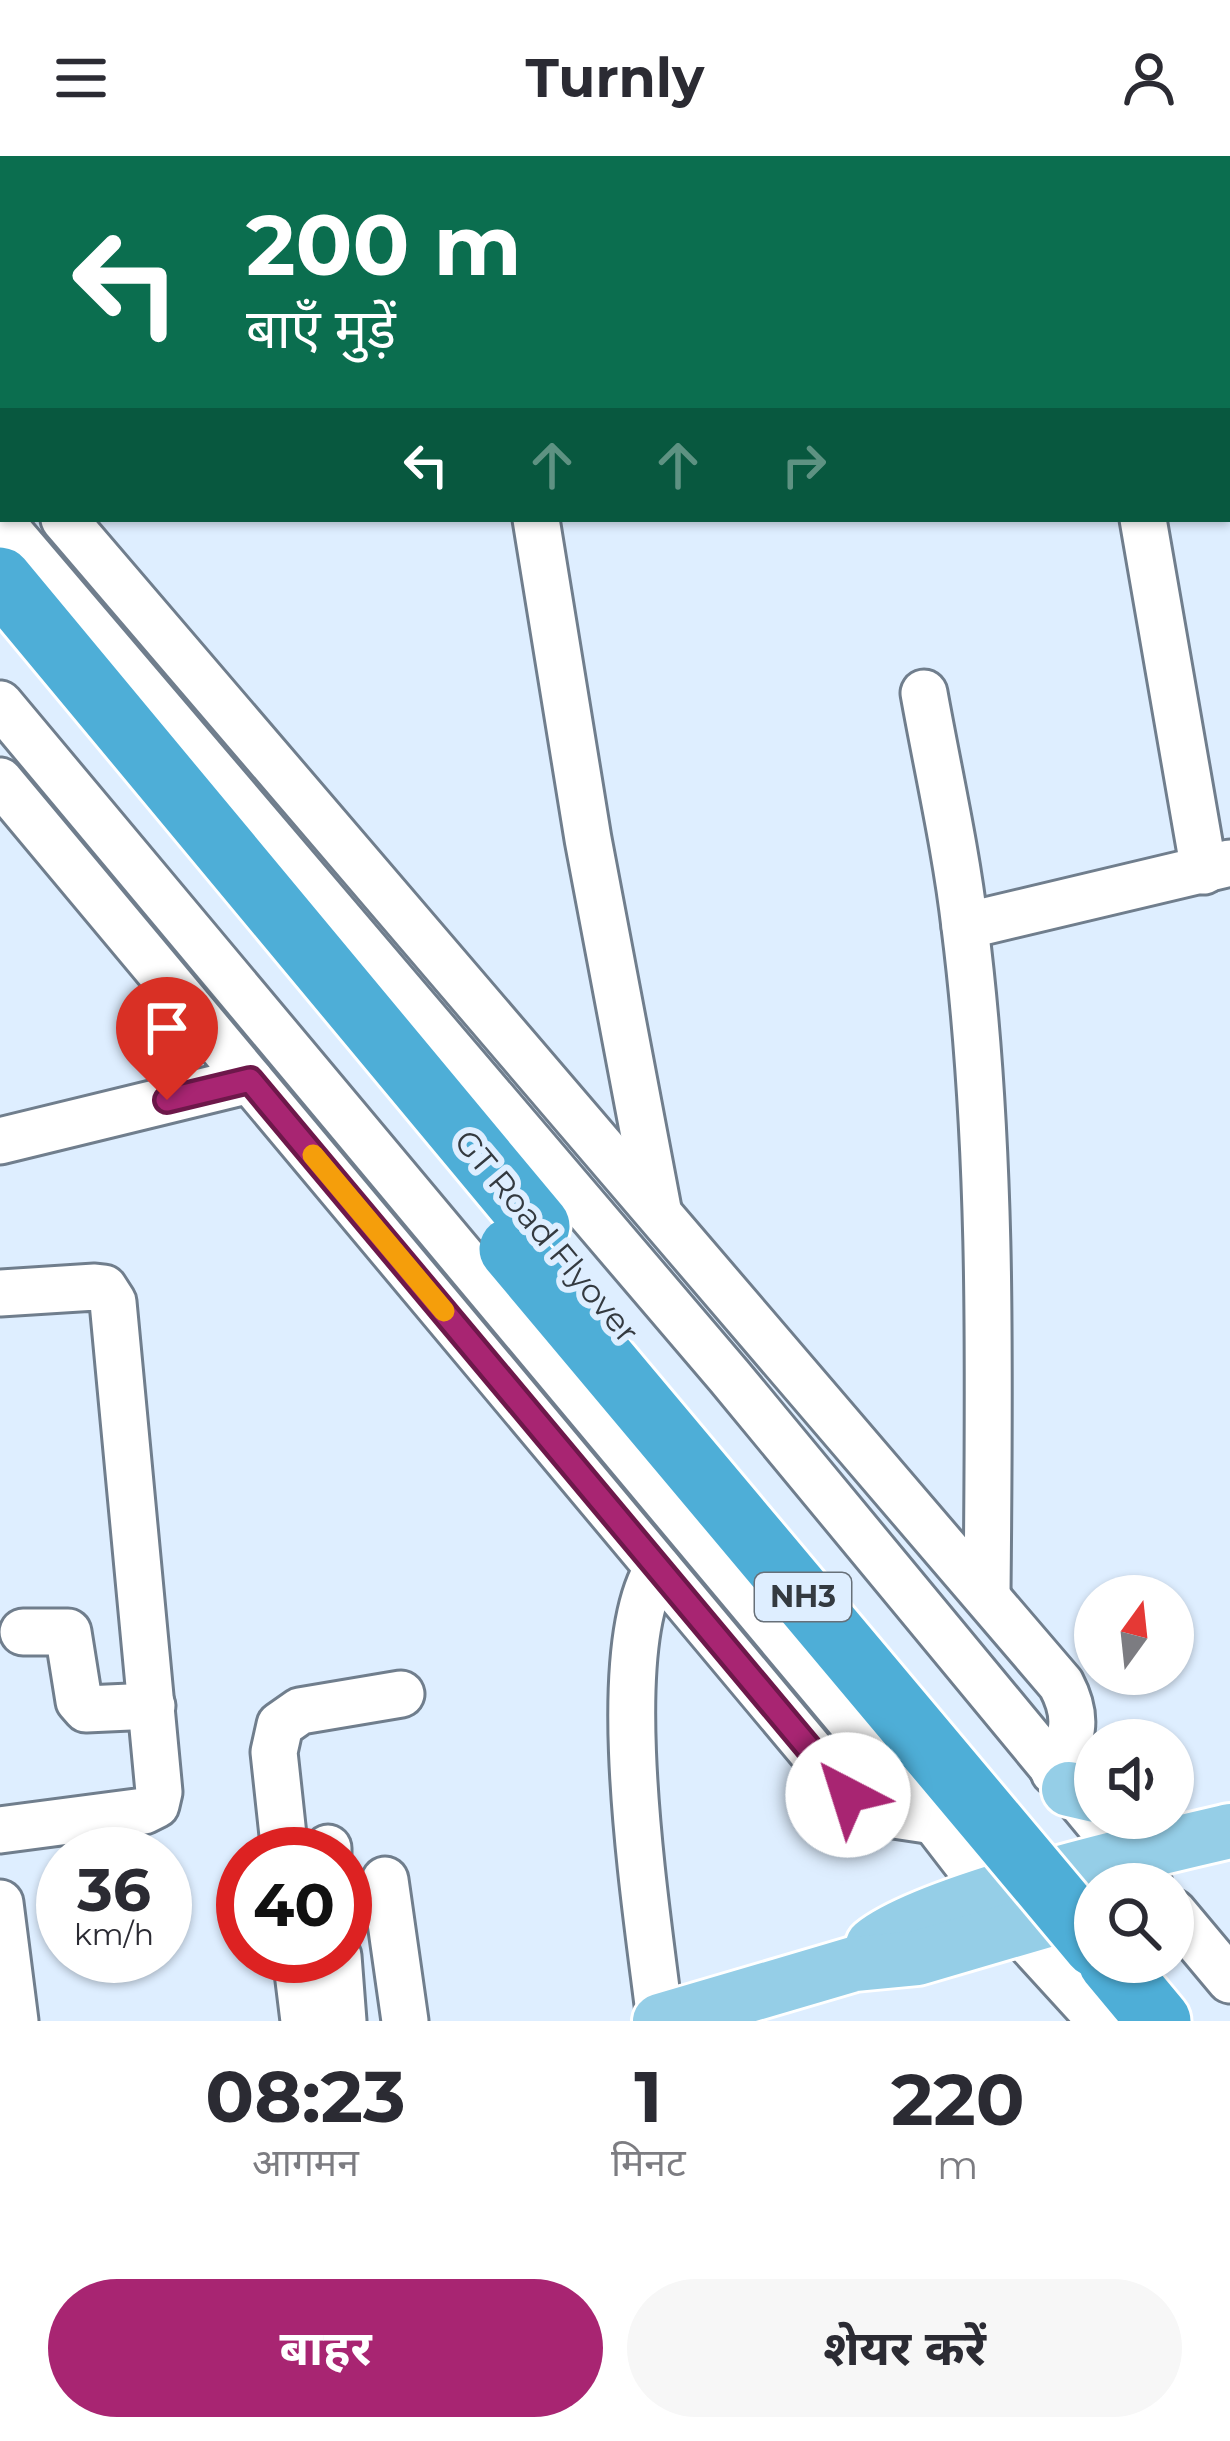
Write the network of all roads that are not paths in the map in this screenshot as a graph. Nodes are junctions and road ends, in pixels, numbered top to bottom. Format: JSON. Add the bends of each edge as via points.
{"nodes":[{"id":1,"x":1,"y":522,"type":"edge"},
{"id":2,"x":67,"y":522,"type":"edge"},
{"id":3,"x":536,"y":522,"type":"edge"},
{"id":4,"x":1144,"y":522,"type":"edge"},
{"id":5,"x":0,"y":579,"type":"edge"},
{"id":6,"x":0,"y":640,"type":"edge"},
{"id":7,"x":924,"y":693,"type":"dead end"},
{"id":8,"x":0,"y":704,"type":"edge"},
{"id":9,"x":4,"y":793,"type":"edge"},
{"id":10,"x":1217,"y":867,"type":"edge"},
{"id":11,"x":965,"y":926,"type":"junction"},
{"id":12,"x":250,"y":1080,"type":"junction"},
{"id":13,"x":0,"y":1141,"type":"edge"},
{"id":14,"x":659,"y":1211,"type":"junction"},
{"id":15,"x":524,"y":1237,"type":"junction"},
{"id":16,"x":0,"y":1293,"type":"edge"},
{"id":17,"x":658,"y":1568,"type":"junction"},
{"id":18,"x":987,"y":1594,"type":"junction"},
{"id":19,"x":23,"y":1632,"type":"dead end"},
{"id":20,"x":401,"y":1694,"type":"dead end"},
{"id":21,"x":152,"y":1706,"type":"junction"},
{"id":22,"x":1072,"y":1785,"type":"edge"},
{"id":23,"x":1194,"y":1817,"type":"edge"},
{"id":24,"x":934,"y":1821,"type":"junction"},
{"id":25,"x":1230,"y":1826,"type":"edge"},
{"id":26,"x":304,"y":1827,"type":"edge"},
{"id":27,"x":0,"y":1830,"type":"edge"},
{"id":28,"x":1118,"y":1863,"type":"edge"},
{"id":29,"x":1123,"y":1863,"type":"edge"},
{"id":30,"x":1164,"y":1863,"type":"edge"},
{"id":31,"x":1230,"y":1867,"type":"edge"},
{"id":32,"x":1194,"y":1872,"type":"edge"},
{"id":33,"x":386,"y":1880,"type":"dead end"},
{"id":34,"x":1074,"y":1895,"type":"edge"},
{"id":35,"x":0,"y":1903,"type":"edge"},
{"id":36,"x":1074,"y":1908,"type":"edge"},
{"id":37,"x":1005,"y":1913,"type":"junction"},
{"id":38,"x":1204,"y":1963,"type":"edge"},
{"id":39,"x":1074,"y":1964,"type":"edge"},
{"id":40,"x":1074,"y":1969,"type":"edge"},
{"id":41,"x":299,"y":1983,"type":"edge"},
{"id":42,"x":340,"y":1983,"type":"edge"},
{"id":43,"x":1086,"y":1983,"type":"edge"},
{"id":44,"x":1094,"y":1983,"type":"edge"},
{"id":45,"x":15,"y":2021,"type":"edge"},
{"id":46,"x":304,"y":2021,"type":"edge"},
{"id":47,"x":344,"y":2021,"type":"edge"},
{"id":48,"x":405,"y":2021,"type":"edge"},
{"id":49,"x":660,"y":2021,"type":"edge"},
{"id":50,"x":1101,"y":2021,"type":"edge"},
{"id":51,"x":1159,"y":2021,"type":"edge"},
{"id":52,"x":1203,"y":2021,"type":"edge"}],
"edges":[{"from":1,"to":22,"type":"street"},
{"from":2,"to":14,"type":"street"},
{"from":3,"to":14,"type":"street"},
{"from":4,"to":10,"type":"street"},
{"from":5,"to":15,"type":"highway","name":"GT Road Flyover","number":"NH3"},
{"from":6,"to":15,"type":"highway","name":"GT Road Flyover","number":"NH3"},
{"from":7,"to":11,"type":"street"},
{"from":8,"to":24,"type":"street"},
{"from":9,"to":12,"type":"street"},
{"from":10,"to":11,"type":"street"},
{"from":11,"to":18,"type":"street","via":[[986,1222]]},
{"from":12,"to":13,"type":"street"},
{"from":12,"to":17,"type":"street"},
{"from":14,"to":18,"type":"street"},
{"from":15,"to":28,"type":"highway","name":"GT Road Flyover","number":"NH3"},
{"from":15,"to":39,"type":"highway","name":"GT Road Flyover","number":"NH3","bridge":true},
{"from":16,"to":21,"type":"street","via":[[95,1287],[110,1294]]},
{"from":17,"to":24,"type":"street","via":[[848,1795],[874,1812]]},
{"from":17,"to":49,"type":"street","via":[[635,1620],[632,1675],[641,1864]]},
{"from":18,"to":22,"type":"street","via":[[1073,1706]]},
{"from":19,"to":21,"type":"street","via":[[68,1632],[86,1709]]},
{"from":20,"to":26,"type":"street","via":[[300,1711],[280,1724],[274,1752]]},
{"from":21,"to":27,"type":"street","via":[[156,1805]]},
{"from":22,"to":29,"type":"street"},
{"from":23,"to":25,"type":"main road"},
{"from":24,"to":37,"type":"street"},
{"from":25,"to":30,"type":"main road"},
{"from":31,"to":32,"type":"main road"},
{"from":33,"to":48,"type":"street"},
{"from":34,"to":37,"type":"main road"},
{"from":35,"to":45,"type":"street"},
{"from":36,"to":37,"type":"main road"},
{"from":37,"to":40,"type":"street"},
{"from":37,"to":49,"type":"main road","via":[[908,1923],[854,1964]]},
{"from":38,"to":52,"type":"highway"},
{"from":41,"to":46,"type":"street"},
{"from":42,"to":47,"type":"street"},
{"from":43,"to":50,"type":"street"},
{"from":44,"to":51,"type":"highway","name":"GT Road Flyover","number":"NH3"}]}
